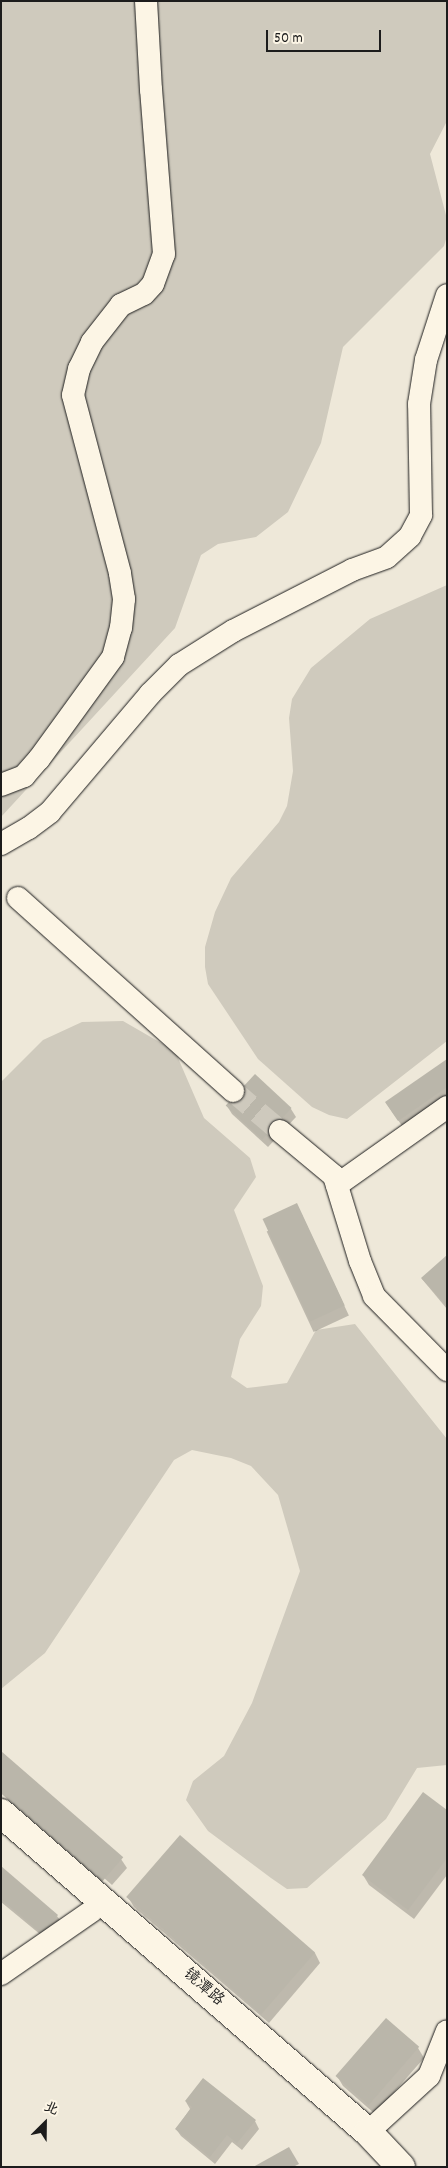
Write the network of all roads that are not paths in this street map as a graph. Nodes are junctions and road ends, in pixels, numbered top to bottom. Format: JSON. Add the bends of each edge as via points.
{"nodes":[{"id":1,"x":146,"y":1,"type":"edge"},
{"id":2,"x":447,"y":295,"type":"edge"},
{"id":3,"x":1,"y":785,"type":"edge"},
{"id":4,"x":1,"y":844,"type":"edge"},
{"id":5,"x":18,"y":898,"type":"dead end"},
{"id":6,"x":233,"y":1090,"type":"tunnel mouth"},
{"id":7,"x":447,"y":1107,"type":"edge"},
{"id":8,"x":280,"y":1131,"type":"tunnel mouth"},
{"id":9,"x":337,"y":1184,"type":"junction"},
{"id":10,"x":447,"y":1370,"type":"edge"},
{"id":11,"x":1,"y":1813,"type":"edge"},
{"id":12,"x":1,"y":1831,"type":"edge"},
{"id":13,"x":92,"y":1911,"type":"junction"},
{"id":14,"x":1,"y":1974,"type":"edge"},
{"id":15,"x":447,"y":2031,"type":"edge"},
{"id":16,"x":368,"y":2132,"type":"junction"},
{"id":17,"x":380,"y":2167,"type":"edge"},
{"id":18,"x":401,"y":2167,"type":"edge"}],
"edges":[{"from":1,"to":3,"type":"street","via":[[164,254],[153,284],[144,294],[120,305],[92,342],[79,369],[73,395],[120,572],[124,600],[122,628],[112,657],[39,759],[24,776]]},
{"from":2,"to":4,"type":"street","via":[[426,360],[419,404],[421,515],[410,536],[387,557],[352,570],[233,631],[179,665],[150,694],[50,812]]},
{"from":5,"to":6,"type":"street"},
{"from":7,"to":9,"type":"street"},
{"from":8,"to":9,"type":"street","via":[[334,1176]]},
{"from":9,"to":10,"type":"street","via":[[374,1296]]},
{"from":11,"to":16,"type":"main road","name":"镜潭路"},
{"from":12,"to":13,"type":"main road","name":"镜潭路"},
{"from":13,"to":14,"type":"street"},
{"from":13,"to":17,"type":"main road","name":"镜潭路"},
{"from":15,"to":16,"type":"street","via":[[429,2076]]},
{"from":16,"to":18,"type":"main road","name":"镜潭路"}]}
